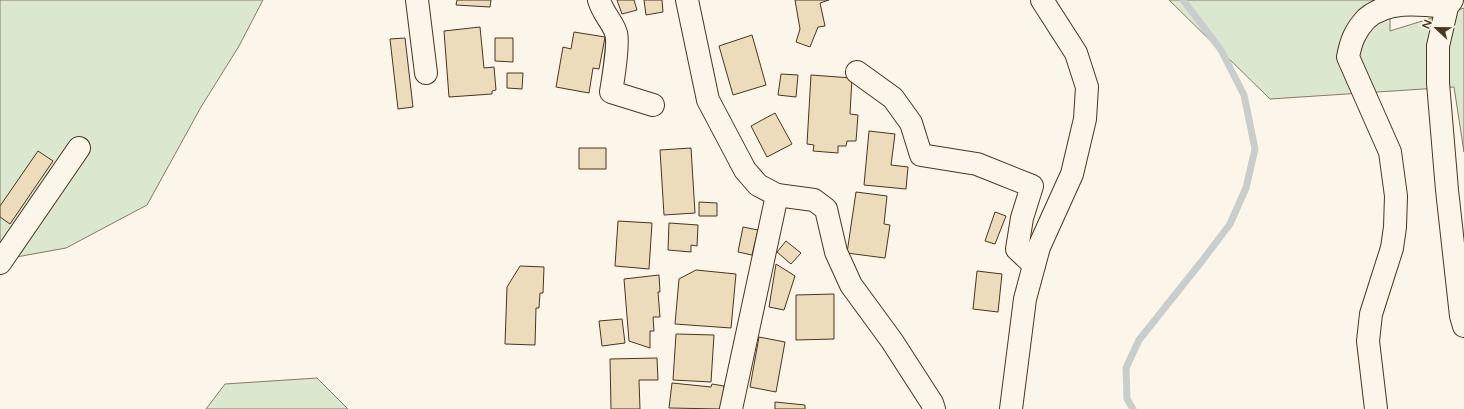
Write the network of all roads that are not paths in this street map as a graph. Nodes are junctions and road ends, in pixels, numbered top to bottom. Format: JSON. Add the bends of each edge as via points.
{"nodes":[{"id":1,"x":418,"y":0,"type":"edge"},
{"id":2,"x":599,"y":0,"type":"edge"},
{"id":3,"x":687,"y":0,"type":"edge"},
{"id":4,"x":1042,"y":0,"type":"edge"},
{"id":5,"x":1450,"y":4,"type":"edge"},
{"id":6,"x":857,"y":72,"type":"dead end"},
{"id":7,"x":426,"y":73,"type":"dead end"},
{"id":8,"x":653,"y":105,"type":"dead end"},
{"id":9,"x":79,"y":148,"type":"dead end"},
{"id":10,"x":777,"y":195,"type":"junction"},
{"id":11,"x":0,"y":262,"type":"edge"},
{"id":12,"x":1034,"y":265,"type":"junction"},
{"id":13,"x":1464,"y":326,"type":"edge"},
{"id":14,"x":731,"y":409,"type":"edge"},
{"id":15,"x":934,"y":409,"type":"edge"},
{"id":16,"x":1011,"y":409,"type":"edge"},
{"id":17,"x":1376,"y":409,"type":"edge"}],
"edges":[{"from":1,"to":7,"type":"street"},
{"from":2,"to":8,"type":"street","via":[[603,13],[617,34],[611,92]]},
{"from":3,"to":10,"type":"street","via":[[708,100],[745,170],[758,185]]},
{"from":4,"to":12,"type":"street","via":[[1076,53],[1087,88],[1085,119],[1072,174],[1039,247]]},
{"from":5,"to":13,"type":"street","via":[[1438,46],[1438,83],[1447,190]]},
{"from":5,"to":17,"type":"street","via":[[1386,5],[1372,12],[1358,28],[1350,46],[1348,57],[1390,152],[1396,196],[1392,248],[1371,314],[1369,334]]},
{"from":6,"to":12,"type":"street","via":[[893,98],[911,123],[921,155],[977,164],[1032,186],[1022,218],[1017,248]]},
{"from":9,"to":11,"type":"street"},
{"from":10,"to":14,"type":"street"},
{"from":10,"to":15,"type":"street","via":[[814,200],[826,209],[836,252],[851,285],[892,341]]},
{"from":12,"to":16,"type":"street","via":[[1025,299]]}]}
